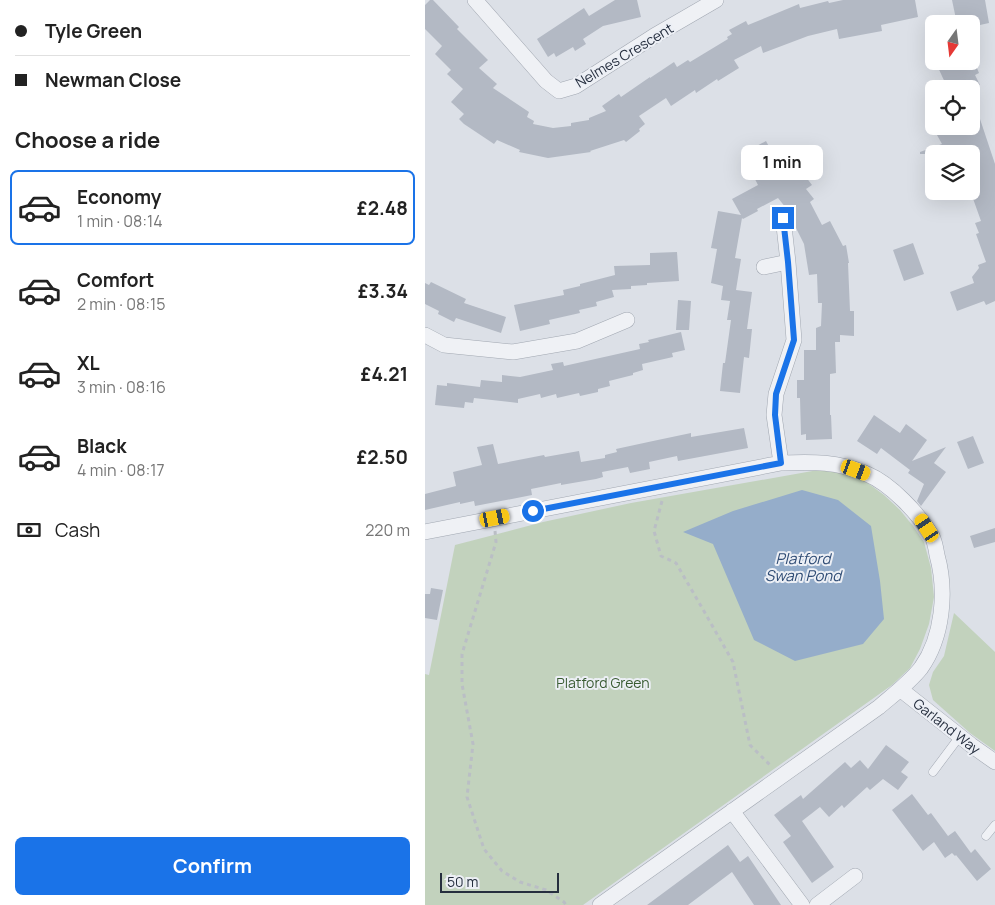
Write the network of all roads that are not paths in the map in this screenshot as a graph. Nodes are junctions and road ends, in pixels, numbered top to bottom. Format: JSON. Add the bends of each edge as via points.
{"nodes":[{"id":1,"x":475,"y":0,"type":"edge"},
{"id":2,"x":716,"y":0,"type":"edge"},
{"id":3,"x":783,"y":218,"type":"dead end"},
{"id":4,"x":788,"y":262,"type":"junction"},
{"id":5,"x":764,"y":267,"type":"dead end"},
{"id":6,"x":627,"y":320,"type":"dead end"},
{"id":7,"x":425,"y":335,"type":"edge"},
{"id":8,"x":781,"y":463,"type":"junction"},
{"id":9,"x":425,"y":532,"type":"edge"},
{"id":10,"x":900,"y":688,"type":"junction"},
{"id":11,"x":960,"y":736,"type":"junction"},
{"id":12,"x":995,"y":762,"type":"edge"},
{"id":13,"x":933,"y":772,"type":"dead end"},
{"id":14,"x":732,"y":811,"type":"junction"},
{"id":15,"x":995,"y":824,"type":"edge"},
{"id":16,"x":986,"y":836,"type":"dead end"},
{"id":17,"x":855,"y":876,"type":"dead end"},
{"id":18,"x":599,"y":905,"type":"edge"},
{"id":19,"x":802,"y":905,"type":"edge"},
{"id":20,"x":817,"y":905,"type":"edge"}],
"edges":[{"from":1,"to":2,"type":"street","name":"Nelmes Crescent","via":[[559,91],[577,86]]},
{"from":3,"to":4,"type":"street"},
{"from":4,"to":5,"type":"street"},
{"from":4,"to":8,"type":"street","via":[[794,340],[776,394],[775,415]]},
{"from":6,"to":7,"type":"street","via":[[577,341],[513,352],[445,345]]},
{"from":8,"to":9,"type":"street"},
{"from":8,"to":10,"type":"street","via":[[843,465],[869,474],[907,504],[933,538],[943,598],[940,623],[922,667]]},
{"from":10,"to":11,"type":"street","name":"Garland Way"},
{"from":10,"to":14,"type":"street","via":[[879,707]]},
{"from":11,"to":12,"type":"street","name":"Garland Way"},
{"from":11,"to":13,"type":"lane"},
{"from":14,"to":18,"type":"street"},
{"from":14,"to":19,"type":"street"},
{"from":15,"to":16,"type":"lane"},
{"from":17,"to":20,"type":"street"}]}
